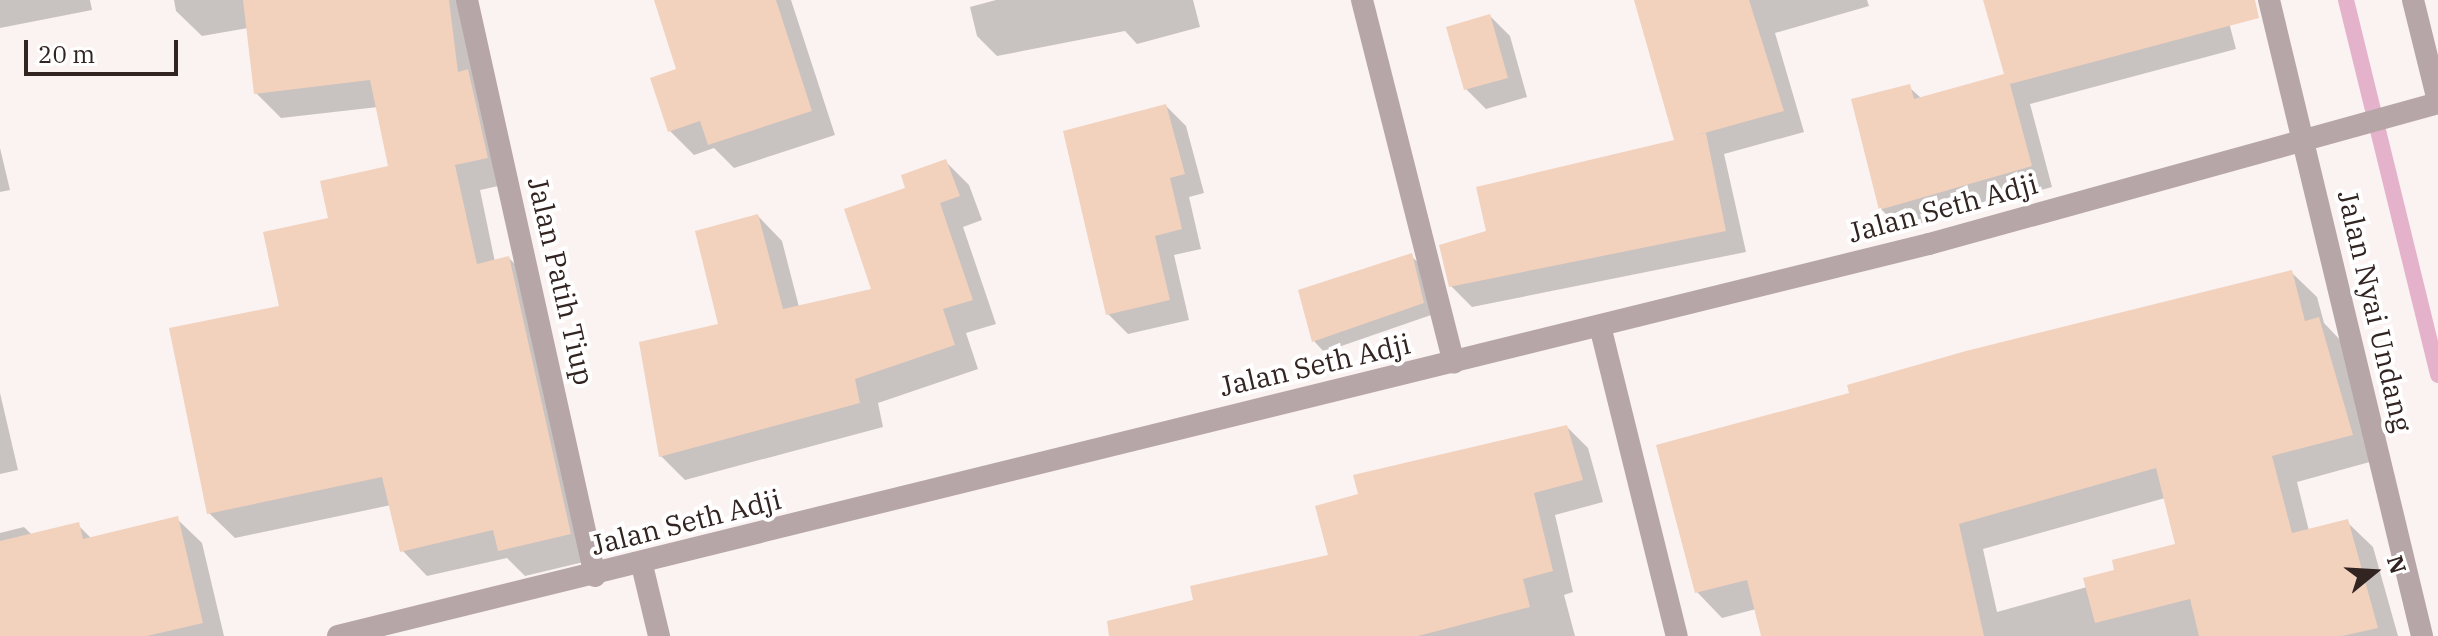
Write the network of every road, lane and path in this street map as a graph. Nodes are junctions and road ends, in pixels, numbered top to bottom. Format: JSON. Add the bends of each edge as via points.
{"nodes":[{"id":1,"x":467,"y":0,"type":"edge"},
{"id":2,"x":1362,"y":0,"type":"edge"},
{"id":3,"x":2269,"y":0,"type":"edge"},
{"id":4,"x":2413,"y":0,"type":"edge"},
{"id":5,"x":2438,"y":102,"type":"edge"},
{"id":6,"x":2312,"y":140,"type":"junction"},
{"id":7,"x":1600,"y":326,"type":"junction"},
{"id":8,"x":1454,"y":363,"type":"junction"},
{"id":9,"x":642,"y":565,"type":"junction"},
{"id":10,"x":595,"y":576,"type":"junction"},
{"id":11,"x":350,"y":635,"type":"edge"},
{"id":12,"x":659,"y":636,"type":"edge"},
{"id":13,"x":1677,"y":636,"type":"edge"},
{"id":14,"x":2422,"y":636,"type":"edge"}],
"edges":[{"from":1,"to":10,"type":"street","name":"Jalan Patih Tiup"},
{"from":2,"to":8,"type":"street"},
{"from":3,"to":6,"type":"street","name":"Jalan Nyai Undang"},
{"from":4,"to":5,"type":"street"},
{"from":5,"to":6,"type":"street","name":"Jalan Seth Adji"},
{"from":6,"to":7,"type":"street","name":"Jalan Seth Adji"},
{"from":6,"to":14,"type":"street","name":"Jalan Nyai Undang"},
{"from":7,"to":8,"type":"street","name":"Jalan Seth Adji"},
{"from":7,"to":13,"type":"street"},
{"from":8,"to":9,"type":"street","name":"Jalan Seth Adji"},
{"from":9,"to":10,"type":"street","name":"Jalan Seth Adji"},
{"from":9,"to":12,"type":"street"},
{"from":10,"to":11,"type":"street","name":"Jalan Seth Adji"}]}
